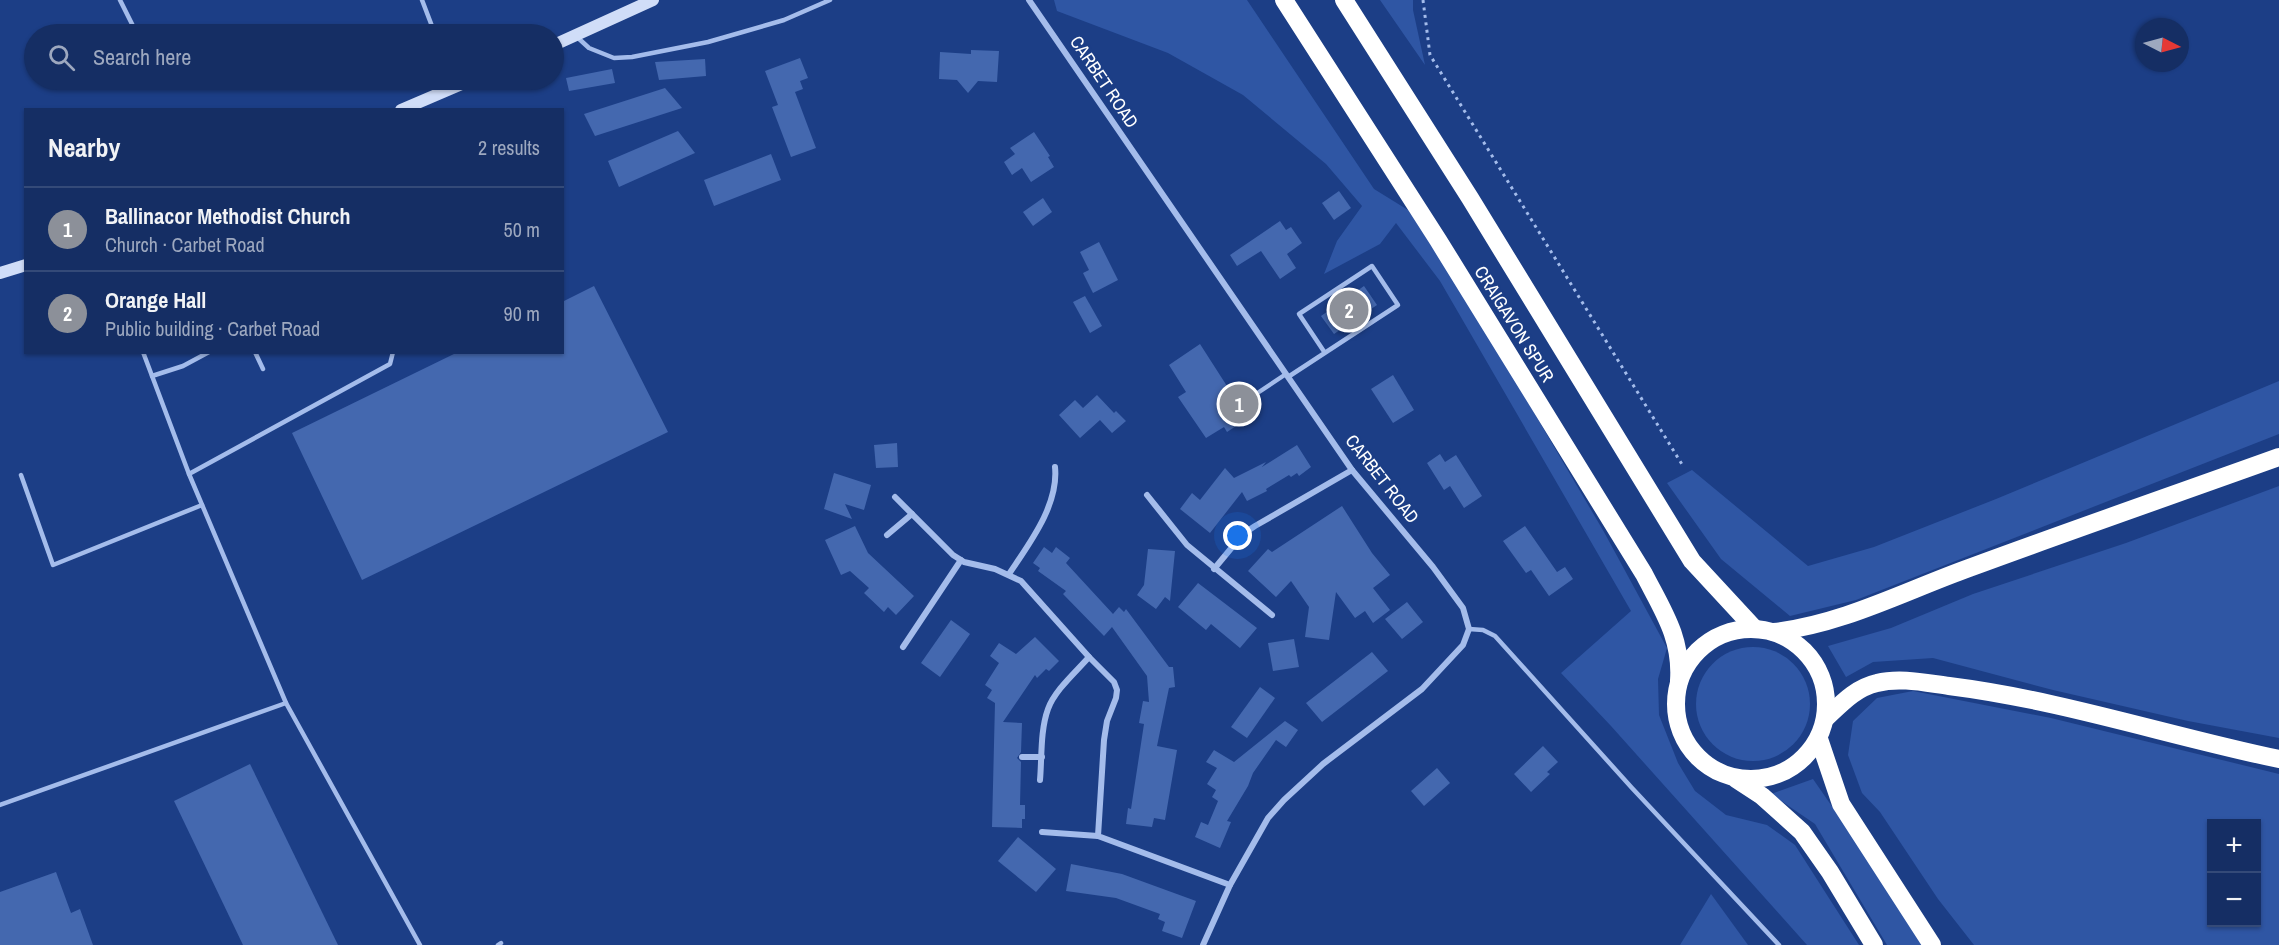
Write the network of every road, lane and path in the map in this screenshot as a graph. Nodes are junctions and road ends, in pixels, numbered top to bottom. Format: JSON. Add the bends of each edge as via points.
{"nodes":[{"id":1,"x":120,"y":0,"type":"edge"},
{"id":2,"x":422,"y":0,"type":"edge"},
{"id":3,"x":653,"y":0,"type":"edge"},
{"id":4,"x":830,"y":0,"type":"edge"},
{"id":5,"x":1029,"y":0,"type":"edge"},
{"id":6,"x":1284,"y":0,"type":"edge"},
{"id":7,"x":1344,"y":0,"type":"edge"},
{"id":8,"x":1423,"y":0,"type":"edge"},
{"id":9,"x":132,"y":24,"type":"edge"},
{"id":10,"x":431,"y":24,"type":"edge"},
{"id":11,"x":575,"y":35,"type":"junction"},
{"id":12,"x":564,"y":40,"type":"edge"},
{"id":13,"x":440,"y":90,"type":"edge"},
{"id":14,"x":404,"y":108,"type":"edge"},
{"id":15,"x":24,"y":266,"type":"edge"},
{"id":16,"x":0,"y":273,"type":"edge"},
{"id":17,"x":1325,"y":353,"type":"junction"},
{"id":18,"x":144,"y":354,"type":"edge"},
{"id":19,"x":205,"y":354,"type":"edge"},
{"id":20,"x":256,"y":354,"type":"edge"},
{"id":21,"x":392,"y":354,"type":"edge"},
{"id":22,"x":263,"y":369,"type":"dead end"},
{"id":23,"x":152,"y":376,"type":"junction"},
{"id":24,"x":1287,"y":376,"type":"junction"},
{"id":25,"x":1259,"y":392,"type":"dead end"},
{"id":26,"x":2279,"y":457,"type":"edge"},
{"id":27,"x":1683,"y":466,"type":"dead end"},
{"id":28,"x":1055,"y":467,"type":"dead end"},
{"id":29,"x":1352,"y":470,"type":"junction"},
{"id":30,"x":189,"y":474,"type":"junction"},
{"id":31,"x":21,"y":475,"type":"dead end"},
{"id":32,"x":1147,"y":495,"type":"dead end"},
{"id":33,"x":895,"y":497,"type":"dead end"},
{"id":34,"x":202,"y":505,"type":"junction"},
{"id":35,"x":912,"y":514,"type":"junction"},
{"id":36,"x":887,"y":535,"type":"dead end"},
{"id":37,"x":962,"y":560,"type":"junction"},
{"id":38,"x":1214,"y":569,"type":"junction"},
{"id":39,"x":1009,"y":574,"type":"junction"},
{"id":40,"x":1272,"y":615,"type":"dead end"},
{"id":41,"x":1468,"y":628,"type":"junction"},
{"id":42,"x":1754,"y":628,"type":"junction"},
{"id":43,"x":1774,"y":632,"type":"junction"},
{"id":44,"x":903,"y":647,"type":"dead end"},
{"id":45,"x":1089,"y":657,"type":"junction"},
{"id":46,"x":1679,"y":681,"type":"junction"},
{"id":47,"x":286,"y":703,"type":"junction"},
{"id":48,"x":1825,"y":719,"type":"junction"},
{"id":49,"x":1818,"y":740,"type":"junction"},
{"id":50,"x":1022,"y":757,"type":"dead end"},
{"id":51,"x":1042,"y":757,"type":"junction"},
{"id":52,"x":2279,"y":759,"type":"edge"},
{"id":53,"x":1735,"y":778,"type":"junction"},
{"id":54,"x":1040,"y":780,"type":"dead end"},
{"id":55,"x":0,"y":805,"type":"edge"},
{"id":56,"x":1042,"y":832,"type":"dead end"},
{"id":57,"x":1098,"y":836,"type":"junction"},
{"id":58,"x":1230,"y":885,"type":"junction"},
{"id":59,"x":420,"y":945,"type":"edge"},
{"id":60,"x":1203,"y":945,"type":"edge"},
{"id":61,"x":1779,"y":945,"type":"edge"},
{"id":62,"x":1874,"y":945,"type":"edge"},
{"id":63,"x":1932,"y":945,"type":"edge"}],
"edges":[{"from":1,"to":9,"type":"lane"},
{"from":2,"to":10,"type":"lane"},
{"from":3,"to":11,"type":"main road"},
{"from":4,"to":11,"type":"lane","via":[[784,20],[708,42],[632,57],[614,58],[589,48]]},
{"from":5,"to":24,"type":"street","name":"CARBET ROAD"},
{"from":6,"to":46,"type":"highway","name":"CRAIGAVON SPUR","via":[[1644,574],[1676,641]]},
{"from":7,"to":42,"type":"highway","name":"CRAIGAVON SPUR","via":[[1692,561]]},
{"from":8,"to":27,"type":"path","via":[[1430,55]]},
{"from":11,"to":12,"type":"main road"},
{"from":13,"to":14,"type":"main road"},
{"from":15,"to":16,"type":"main road"},
{"from":17,"to":17,"type":"lane","via":[[1398,305],[1372,266],[1299,314]]},
{"from":17,"to":24,"type":"lane"},
{"from":18,"to":23,"type":"lane"},
{"from":19,"to":23,"type":"lane"},
{"from":20,"to":22,"type":"lane"},
{"from":21,"to":30,"type":"lane","via":[[390,364]]},
{"from":23,"to":30,"type":"lane"},
{"from":24,"to":25,"type":"lane"},
{"from":24,"to":29,"type":"street","name":"CARBET ROAD"},
{"from":26,"to":43,"type":"highway","via":[[1968,568],[1831,622]]},
{"from":28,"to":39,"type":"street","via":[[1055,485],[1041,523]]},
{"from":29,"to":38,"type":"street","via":[[1243,534]]},
{"from":29,"to":41,"type":"street","name":"CARBET ROAD","via":[[1463,608]]},
{"from":30,"to":34,"type":"lane"},
{"from":31,"to":34,"type":"lane","via":[[53,566]]},
{"from":32,"to":38,"type":"street","via":[[1187,545]]},
{"from":33,"to":35,"type":"street"},
{"from":34,"to":47,"type":"lane"},
{"from":35,"to":36,"type":"street"},
{"from":35,"to":37,"type":"street"},
{"from":37,"to":39,"type":"street"},
{"from":37,"to":44,"type":"street"},
{"from":38,"to":40,"type":"street"},
{"from":39,"to":45,"type":"street","via":[[1021,581]]},
{"from":41,"to":58,"type":"street","via":[[1463,645],[1422,689],[1323,764],[1284,800],[1268,818]]},
{"from":41,"to":61,"type":"lane","via":[[1495,636]]},
{"from":42,"to":43,"type":"highway"},
{"from":42,"to":46,"type":"highway","via":[[1731,631],[1706,643],[1690,660]]},
{"from":43,"to":48,"type":"highway","via":[[1793,641],[1812,659],[1825,686]]},
{"from":45,"to":51,"type":"street","via":[[1048,709]]},
{"from":45,"to":57,"type":"street","via":[[1117,690],[1104,740]]},
{"from":46,"to":53,"type":"highway","via":[[1678,724],[1685,740],[1695,755],[1713,769]]},
{"from":47,"to":55,"type":"lane"},
{"from":47,"to":59,"type":"lane"},
{"from":48,"to":49,"type":"highway"},
{"from":48,"to":52,"type":"highway","via":[[1867,685],[1905,680],[2038,702]]},
{"from":49,"to":53,"type":"highway","via":[[1792,768],[1775,776]]},
{"from":49,"to":63,"type":"highway","via":[[1840,804]]},
{"from":50,"to":51,"type":"street"},
{"from":51,"to":54,"type":"street"},
{"from":53,"to":62,"type":"highway","via":[[1802,832]]},
{"from":56,"to":57,"type":"street"},
{"from":57,"to":58,"type":"street"},
{"from":58,"to":60,"type":"street"}]}
